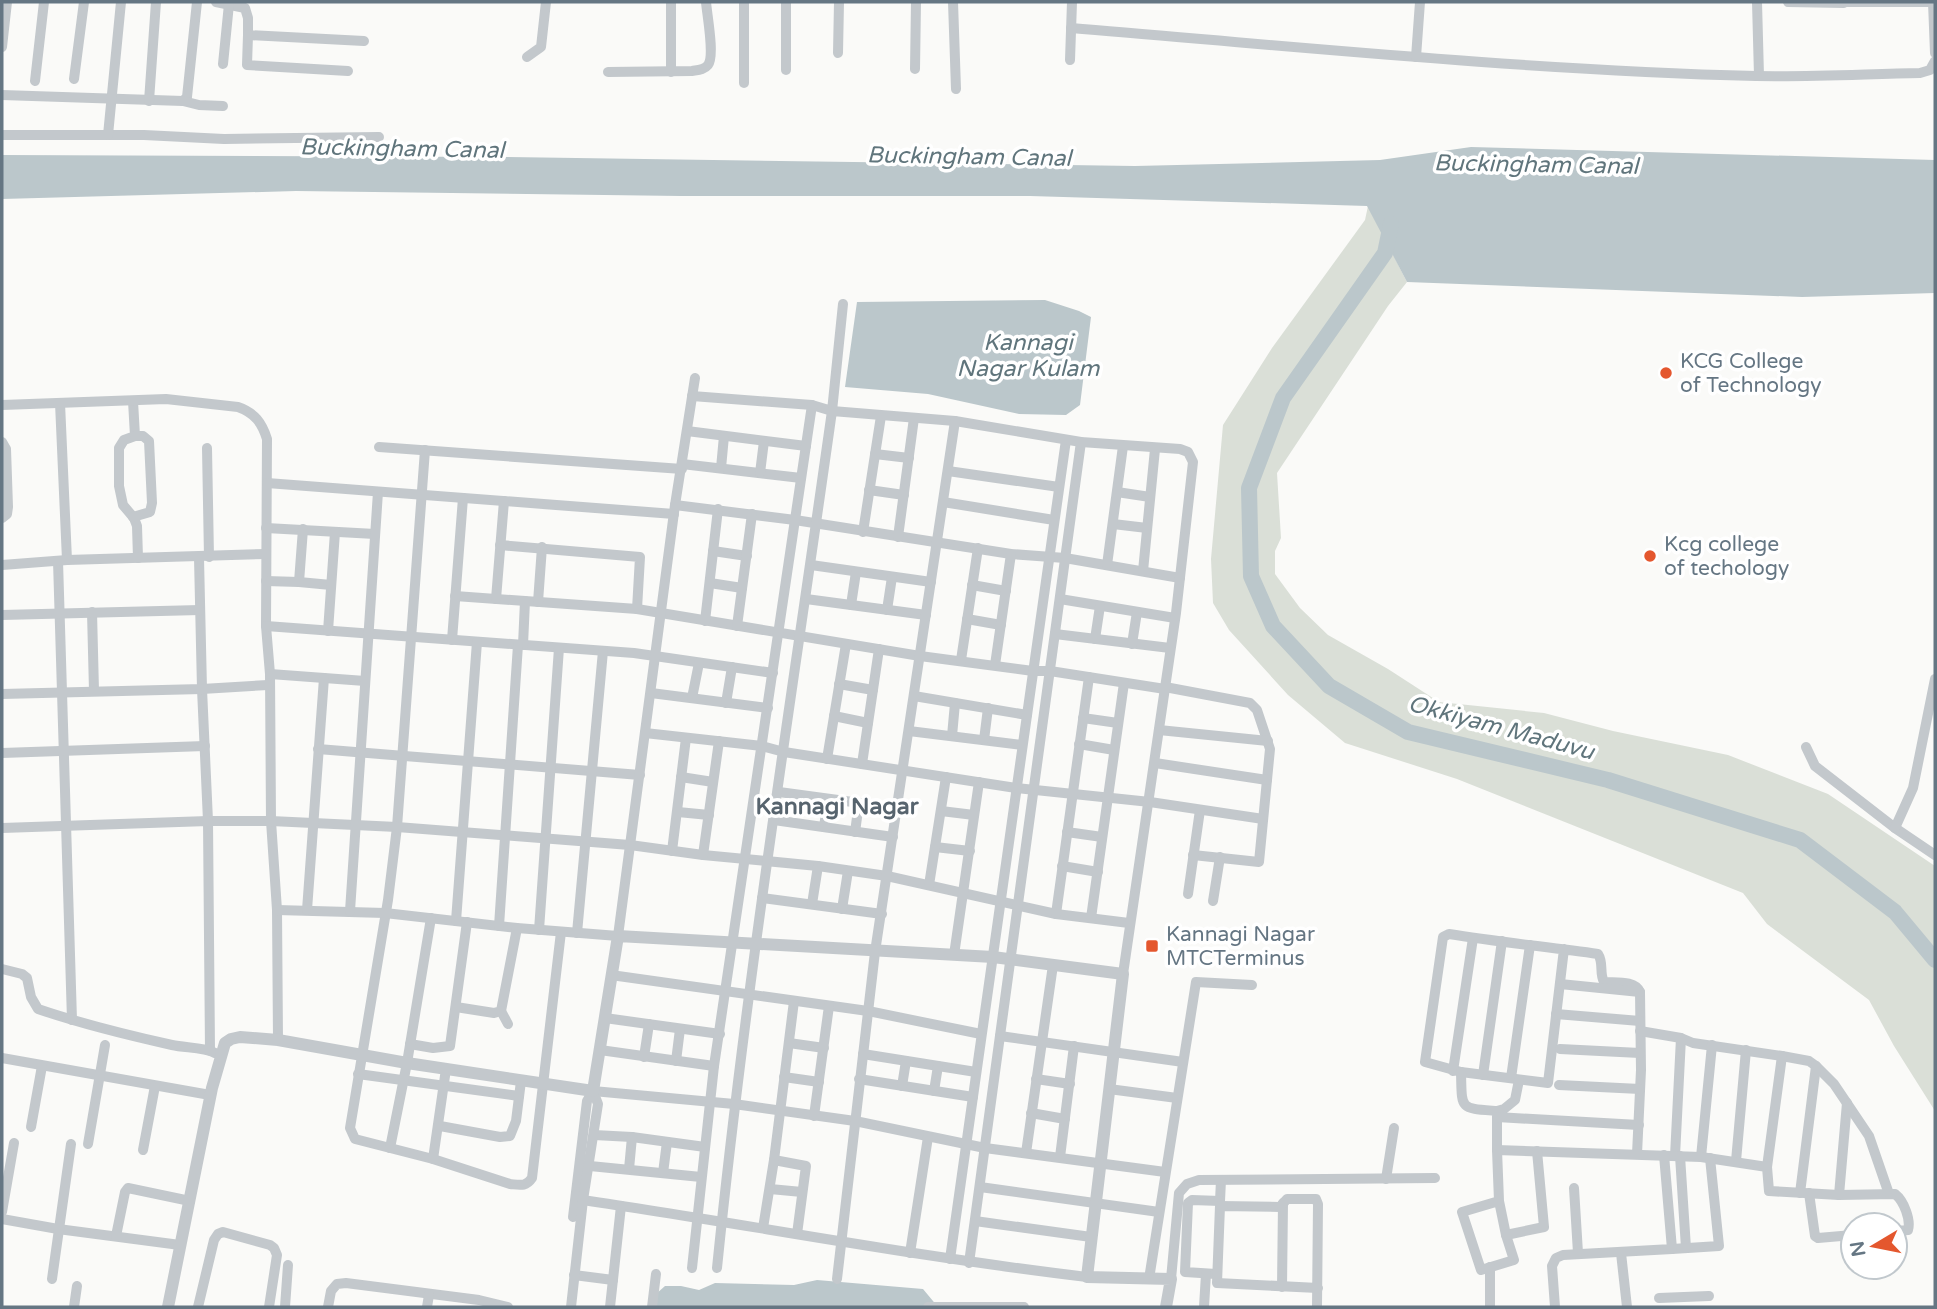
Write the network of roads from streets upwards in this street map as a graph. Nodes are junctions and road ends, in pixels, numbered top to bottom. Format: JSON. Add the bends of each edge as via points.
{"nodes":[{"id":1,"x":7,"y":2,"type":"edge"},
{"id":2,"x":44,"y":2,"type":"edge"},
{"id":3,"x":84,"y":2,"type":"edge"},
{"id":4,"x":121,"y":2,"type":"edge"},
{"id":5,"x":156,"y":2,"type":"edge"},
{"id":6,"x":197,"y":2,"type":"edge"},
{"id":7,"x":216,"y":2,"type":"edge"},
{"id":8,"x":546,"y":2,"type":"edge"},
{"id":9,"x":671,"y":2,"type":"edge"},
{"id":10,"x":706,"y":2,"type":"edge"},
{"id":11,"x":744,"y":2,"type":"edge"},
{"id":12,"x":786,"y":2,"type":"edge"},
{"id":13,"x":839,"y":2,"type":"edge"},
{"id":14,"x":916,"y":2,"type":"edge"},
{"id":15,"x":954,"y":2,"type":"edge"},
{"id":16,"x":1072,"y":2,"type":"edge"},
{"id":17,"x":1420,"y":2,"type":"edge"},
{"id":18,"x":1757,"y":2,"type":"edge"},
{"id":19,"x":1788,"y":2,"type":"edge"},
{"id":20,"x":1844,"y":2,"type":"edge"},
{"id":21,"x":1873,"y":2,"type":"edge"},
{"id":22,"x":1903,"y":2,"type":"edge"},
{"id":23,"x":1934,"y":2,"type":"edge"},
{"id":24,"x":229,"y":4,"type":"junction"},
{"id":25,"x":1071,"y":28,"type":"junction"},
{"id":26,"x":247,"y":35,"type":"junction"},
{"id":27,"x":365,"y":41,"type":"dead end"},
{"id":28,"x":2,"y":47,"type":"edge"},
{"id":29,"x":838,"y":53,"type":"dead end"},
{"id":30,"x":1935,"y":53,"type":"edge"},
{"id":31,"x":527,"y":57,"type":"dead end"},
{"id":32,"x":1416,"y":57,"type":"junction"},
{"id":33,"x":1070,"y":60,"type":"dead end"},
{"id":34,"x":1935,"y":61,"type":"edge"},
{"id":35,"x":223,"y":64,"type":"dead end"},
{"id":36,"x":915,"y":69,"type":"dead end"},
{"id":37,"x":786,"y":70,"type":"dead end"},
{"id":38,"x":348,"y":71,"type":"dead end"},
{"id":39,"x":608,"y":72,"type":"dead end"},
{"id":40,"x":671,"y":72,"type":"junction"},
{"id":41,"x":1759,"y":76,"type":"junction"},
{"id":42,"x":74,"y":79,"type":"dead end"},
{"id":43,"x":35,"y":81,"type":"dead end"},
{"id":44,"x":744,"y":83,"type":"dead end"},
{"id":45,"x":956,"y":89,"type":"dead end"},
{"id":46,"x":2,"y":96,"type":"edge"},
{"id":47,"x":111,"y":100,"type":"junction"},
{"id":48,"x":149,"y":101,"type":"junction"},
{"id":49,"x":183,"y":101,"type":"junction"},
{"id":50,"x":223,"y":106,"type":"dead end"},
{"id":51,"x":2,"y":135,"type":"edge"},
{"id":52,"x":108,"y":135,"type":"junction"},
{"id":53,"x":379,"y":137,"type":"dead end"},
{"id":54,"x":843,"y":304,"type":"dead end"},
{"id":55,"x":695,"y":378,"type":"dead end"},
{"id":56,"x":692,"y":396,"type":"junction"},
{"id":57,"x":133,"y":401,"type":"junction"},
{"id":58,"x":60,"y":403,"type":"junction"},
{"id":59,"x":2,"y":405,"type":"edge"},
{"id":60,"x":812,"y":405,"type":"junction"},
{"id":61,"x":832,"y":411,"type":"junction"},
{"id":62,"x":881,"y":416,"type":"junction"},
{"id":63,"x":914,"y":418,"type":"junction"},
{"id":64,"x":955,"y":421,"type":"junction"},
{"id":65,"x":687,"y":431,"type":"junction"},
{"id":66,"x":135,"y":436,"type":"junction"},
{"id":67,"x":724,"y":436,"type":"junction"},
{"id":68,"x":1066,"y":440,"type":"junction"},
{"id":69,"x":764,"y":441,"type":"junction"},
{"id":70,"x":2,"y":442,"type":"edge"},
{"id":71,"x":1081,"y":442,"type":"junction"},
{"id":72,"x":806,"y":446,"type":"junction"},
{"id":73,"x":1123,"y":446,"type":"junction"},
{"id":74,"x":379,"y":447,"type":"dead end"},
{"id":75,"x":208,"y":449,"type":"dead end"},
{"id":76,"x":1155,"y":449,"type":"junction"},
{"id":77,"x":425,"y":450,"type":"junction"},
{"id":78,"x":875,"y":454,"type":"junction"},
{"id":79,"x":909,"y":458,"type":"junction"},
{"id":80,"x":682,"y":467,"type":"junction"},
{"id":81,"x":721,"y":468,"type":"junction"},
{"id":82,"x":948,"y":471,"type":"junction"},
{"id":83,"x":760,"y":473,"type":"junction"},
{"id":84,"x":802,"y":478,"type":"junction"},
{"id":85,"x":267,"y":483,"type":"junction"},
{"id":86,"x":1059,"y":488,"type":"junction"},
{"id":87,"x":869,"y":490,"type":"junction"},
{"id":88,"x":378,"y":492,"type":"junction"},
{"id":89,"x":1117,"y":492,"type":"junction"},
{"id":90,"x":420,"y":495,"type":"junction"},
{"id":91,"x":904,"y":495,"type":"junction"},
{"id":92,"x":1150,"y":497,"type":"junction"},
{"id":93,"x":463,"y":498,"type":"junction"},
{"id":94,"x":504,"y":501,"type":"junction"},
{"id":95,"x":943,"y":502,"type":"junction"},
{"id":96,"x":718,"y":509,"type":"junction"},
{"id":97,"x":674,"y":510,"type":"junction"},
{"id":98,"x":752,"y":514,"type":"junction"},
{"id":99,"x":133,"y":517,"type":"junction"},
{"id":100,"x":2,"y":518,"type":"edge"},
{"id":101,"x":795,"y":520,"type":"junction"},
{"id":102,"x":1054,"y":520,"type":"junction"},
{"id":103,"x":817,"y":524,"type":"junction"},
{"id":104,"x":1112,"y":524,"type":"junction"},
{"id":105,"x":267,"y":528,"type":"junction"},
{"id":106,"x":1147,"y":528,"type":"junction"},
{"id":107,"x":303,"y":529,"type":"junction"},
{"id":108,"x":335,"y":531,"type":"junction"},
{"id":109,"x":863,"y":532,"type":"junction"},
{"id":110,"x":375,"y":534,"type":"junction"},
{"id":111,"x":898,"y":537,"type":"junction"},
{"id":112,"x":938,"y":543,"type":"junction"},
{"id":113,"x":500,"y":545,"type":"junction"},
{"id":114,"x":542,"y":548,"type":"junction"},
{"id":115,"x":978,"y":548,"type":"junction"},
{"id":116,"x":713,"y":551,"type":"junction"},
{"id":117,"x":266,"y":554,"type":"junction"},
{"id":118,"x":1011,"y":554,"type":"junction"},
{"id":119,"x":747,"y":556,"type":"junction"},
{"id":120,"x":1048,"y":556,"type":"junction"},
{"id":121,"x":204,"y":557,"type":"junction"},
{"id":122,"x":138,"y":558,"type":"junction"},
{"id":123,"x":1065,"y":558,"type":"junction"},
{"id":124,"x":62,"y":560,"type":"junction"},
{"id":125,"x":2,"y":565,"type":"edge"},
{"id":126,"x":811,"y":565,"type":"junction"},
{"id":127,"x":1107,"y":565,"type":"junction"},
{"id":128,"x":1143,"y":571,"type":"junction"},
{"id":129,"x":856,"y":572,"type":"junction"},
{"id":130,"x":892,"y":577,"type":"junction"},
{"id":131,"x":1180,"y":578,"type":"junction"},
{"id":132,"x":266,"y":581,"type":"junction"},
{"id":133,"x":299,"y":582,"type":"junction"},
{"id":134,"x":931,"y":582,"type":"junction"},
{"id":135,"x":709,"y":583,"type":"junction"},
{"id":136,"x":331,"y":585,"type":"junction"},
{"id":137,"x":972,"y":585,"type":"junction"},
{"id":138,"x":742,"y":588,"type":"junction"},
{"id":139,"x":1006,"y":591,"type":"junction"},
{"id":140,"x":455,"y":596,"type":"junction"},
{"id":141,"x":496,"y":599,"type":"junction"},
{"id":142,"x":806,"y":599,"type":"junction"},
{"id":143,"x":1060,"y":599,"type":"junction"},
{"id":144,"x":525,"y":601,"type":"junction"},
{"id":145,"x":538,"y":602,"type":"junction"},
{"id":146,"x":851,"y":605,"type":"junction"},
{"id":147,"x":1100,"y":606,"type":"junction"},
{"id":148,"x":638,"y":609,"type":"junction"},
{"id":149,"x":200,"y":610,"type":"junction"},
{"id":150,"x":887,"y":610,"type":"junction"},
{"id":151,"x":92,"y":612,"type":"junction"},
{"id":152,"x":1137,"y":612,"type":"junction"},
{"id":153,"x":59,"y":613,"type":"junction"},
{"id":154,"x":660,"y":614,"type":"junction"},
{"id":155,"x":2,"y":615,"type":"edge"},
{"id":156,"x":926,"y":615,"type":"junction"},
{"id":157,"x":1175,"y":618,"type":"junction"},
{"id":158,"x":967,"y":619,"type":"junction"},
{"id":159,"x":705,"y":621,"type":"junction"},
{"id":160,"x":1001,"y":625,"type":"junction"},
{"id":161,"x":266,"y":626,"type":"junction"},
{"id":162,"x":737,"y":626,"type":"junction"},
{"id":163,"x":328,"y":631,"type":"junction"},
{"id":164,"x":779,"y":633,"type":"junction"},
{"id":165,"x":369,"y":634,"type":"junction"},
{"id":166,"x":1055,"y":634,"type":"junction"},
{"id":167,"x":800,"y":636,"type":"junction"},
{"id":168,"x":410,"y":637,"type":"junction"},
{"id":169,"x":1096,"y":639,"type":"junction"},
{"id":170,"x":452,"y":640,"type":"junction"},
{"id":171,"x":477,"y":642,"type":"junction"},
{"id":172,"x":846,"y":644,"type":"junction"},
{"id":173,"x":1132,"y":644,"type":"junction"},
{"id":174,"x":520,"y":645,"type":"junction"},
{"id":175,"x":559,"y":648,"type":"junction"},
{"id":176,"x":879,"y":649,"type":"junction"},
{"id":177,"x":1170,"y":649,"type":"junction"},
{"id":178,"x":603,"y":651,"type":"junction"},
{"id":179,"x":655,"y":656,"type":"junction"},
{"id":180,"x":920,"y":656,"type":"junction"},
{"id":181,"x":961,"y":660,"type":"junction"},
{"id":182,"x":699,"y":663,"type":"junction"},
{"id":183,"x":995,"y":665,"type":"junction"},
{"id":184,"x":732,"y":667,"type":"junction"},
{"id":185,"x":1033,"y":671,"type":"junction"},
{"id":186,"x":1050,"y":671,"type":"junction"},
{"id":187,"x":773,"y":673,"type":"junction"},
{"id":188,"x":270,"y":674,"type":"junction"},
{"id":189,"x":1088,"y":677,"type":"junction"},
{"id":190,"x":324,"y":678,"type":"junction"},
{"id":191,"x":1935,"y":679,"type":"edge"},
{"id":192,"x":365,"y":681,"type":"junction"},
{"id":193,"x":1124,"y":683,"type":"junction"},
{"id":194,"x":839,"y":684,"type":"junction"},
{"id":195,"x":268,"y":685,"type":"junction"},
{"id":196,"x":1165,"y":688,"type":"junction"},
{"id":197,"x":202,"y":689,"type":"junction"},
{"id":198,"x":873,"y":690,"type":"junction"},
{"id":199,"x":94,"y":691,"type":"junction"},
{"id":200,"x":61,"y":692,"type":"junction"},
{"id":201,"x":651,"y":693,"type":"junction"},
{"id":202,"x":2,"y":694,"type":"edge"},
{"id":203,"x":914,"y":696,"type":"junction"},
{"id":204,"x":692,"y":698,"type":"junction"},
{"id":205,"x":726,"y":703,"type":"junction"},
{"id":206,"x":955,"y":703,"type":"junction"},
{"id":207,"x":768,"y":708,"type":"junction"},
{"id":208,"x":988,"y":708,"type":"junction"},
{"id":209,"x":1027,"y":715,"type":"junction"},
{"id":210,"x":834,"y":716,"type":"junction"},
{"id":211,"x":1083,"y":718,"type":"junction"},
{"id":212,"x":868,"y":723,"type":"junction"},
{"id":213,"x":1118,"y":723,"type":"junction"},
{"id":214,"x":1159,"y":730,"type":"junction"},
{"id":215,"x":909,"y":731,"type":"junction"},
{"id":216,"x":645,"y":733,"type":"junction"},
{"id":217,"x":951,"y":736,"type":"junction"},
{"id":218,"x":686,"y":738,"type":"junction"},
{"id":219,"x":984,"y":740,"type":"junction"},
{"id":220,"x":719,"y":741,"type":"junction"},
{"id":221,"x":1268,"y":741,"type":"junction"},
{"id":222,"x":1079,"y":744,"type":"junction"},
{"id":223,"x":1022,"y":745,"type":"junction"},
{"id":224,"x":205,"y":746,"type":"junction"},
{"id":225,"x":762,"y":746,"type":"junction"},
{"id":226,"x":1806,"y":747,"type":"dead end"},
{"id":227,"x":318,"y":749,"type":"junction"},
{"id":228,"x":1114,"y":750,"type":"junction"},
{"id":229,"x":62,"y":751,"type":"junction"},
{"id":230,"x":361,"y":752,"type":"junction"},
{"id":231,"x":784,"y":752,"type":"junction"},
{"id":232,"x":2,"y":753,"type":"edge"},
{"id":233,"x":402,"y":756,"type":"junction"},
{"id":234,"x":827,"y":759,"type":"junction"},
{"id":235,"x":468,"y":761,"type":"junction"},
{"id":236,"x":1155,"y":763,"type":"junction"},
{"id":237,"x":509,"y":764,"type":"junction"},
{"id":238,"x":862,"y":764,"type":"junction"},
{"id":239,"x":550,"y":768,"type":"junction"},
{"id":240,"x":903,"y":770,"type":"junction"},
{"id":241,"x":593,"y":771,"type":"junction"},
{"id":242,"x":640,"y":775,"type":"junction"},
{"id":243,"x":681,"y":777,"type":"junction"},
{"id":244,"x":946,"y":777,"type":"junction"},
{"id":245,"x":1267,"y":780,"type":"junction"},
{"id":246,"x":713,"y":782,"type":"junction"},
{"id":247,"x":979,"y":782,"type":"junction"},
{"id":248,"x":1016,"y":788,"type":"junction"},
{"id":249,"x":1034,"y":789,"type":"junction"},
{"id":250,"x":779,"y":792,"type":"junction"},
{"id":251,"x":1073,"y":793,"type":"junction"},
{"id":252,"x":1108,"y":797,"type":"junction"},
{"id":253,"x":828,"y":799,"type":"junction"},
{"id":254,"x":1150,"y":802,"type":"junction"},
{"id":255,"x":859,"y":803,"type":"junction"},
{"id":256,"x":897,"y":808,"type":"junction"},
{"id":257,"x":1200,"y":810,"type":"junction"},
{"id":258,"x":677,"y":811,"type":"junction"},
{"id":259,"x":941,"y":811,"type":"junction"},
{"id":260,"x":709,"y":815,"type":"junction"},
{"id":261,"x":974,"y":815,"type":"junction"},
{"id":262,"x":1263,"y":819,"type":"junction"},
{"id":263,"x":774,"y":820,"type":"junction"},
{"id":264,"x":208,"y":821,"type":"junction"},
{"id":265,"x":271,"y":821,"type":"junction"},
{"id":266,"x":313,"y":822,"type":"junction"},
{"id":267,"x":356,"y":825,"type":"junction"},
{"id":268,"x":66,"y":827,"type":"junction"},
{"id":269,"x":397,"y":827,"type":"junction"},
{"id":270,"x":824,"y":827,"type":"junction"},
{"id":271,"x":2,"y":828,"type":"edge"},
{"id":272,"x":1895,"y":828,"type":"junction"},
{"id":273,"x":463,"y":832,"type":"junction"},
{"id":274,"x":855,"y":832,"type":"junction"},
{"id":275,"x":1067,"y":832,"type":"junction"},
{"id":276,"x":504,"y":835,"type":"junction"},
{"id":277,"x":893,"y":837,"type":"junction"},
{"id":278,"x":1102,"y":837,"type":"junction"},
{"id":279,"x":544,"y":838,"type":"junction"},
{"id":280,"x":587,"y":842,"type":"junction"},
{"id":281,"x":630,"y":845,"type":"junction"},
{"id":282,"x":935,"y":847,"type":"junction"},
{"id":283,"x":672,"y":851,"type":"junction"},
{"id":284,"x":970,"y":851,"type":"junction"},
{"id":285,"x":703,"y":855,"type":"junction"},
{"id":286,"x":1193,"y":855,"type":"junction"},
{"id":287,"x":1935,"y":855,"type":"edge"},
{"id":288,"x":1220,"y":857,"type":"junction"},
{"id":289,"x":747,"y":860,"type":"junction"},
{"id":290,"x":767,"y":861,"type":"junction"},
{"id":291,"x":818,"y":866,"type":"junction"},
{"id":292,"x":1062,"y":866,"type":"junction"},
{"id":293,"x":848,"y":870,"type":"junction"},
{"id":294,"x":1098,"y":872,"type":"junction"},
{"id":295,"x":887,"y":876,"type":"junction"},
{"id":296,"x":929,"y":885,"type":"junction"},
{"id":297,"x":964,"y":893,"type":"junction"},
{"id":298,"x":1188,"y":894,"type":"dead end"},
{"id":299,"x":762,"y":898,"type":"junction"},
{"id":300,"x":1000,"y":900,"type":"junction"},
{"id":301,"x":1213,"y":901,"type":"dead end"},
{"id":302,"x":812,"y":904,"type":"junction"},
{"id":303,"x":1018,"y":905,"type":"junction"},
{"id":304,"x":842,"y":909,"type":"junction"},
{"id":305,"x":277,"y":910,"type":"junction"},
{"id":306,"x":307,"y":910,"type":"junction"},
{"id":307,"x":350,"y":911,"type":"junction"},
{"id":308,"x":385,"y":913,"type":"junction"},
{"id":309,"x":882,"y":914,"type":"junction"},
{"id":310,"x":1056,"y":914,"type":"junction"},
{"id":311,"x":431,"y":918,"type":"junction"},
{"id":312,"x":1091,"y":918,"type":"junction"},
{"id":313,"x":461,"y":922,"type":"junction"},
{"id":314,"x":1129,"y":923,"type":"junction"},
{"id":315,"x":499,"y":926,"type":"junction"},
{"id":316,"x":517,"y":928,"type":"junction"},
{"id":317,"x":539,"y":930,"type":"junction"},
{"id":318,"x":561,"y":932,"type":"junction"},
{"id":319,"x":577,"y":933,"type":"junction"},
{"id":320,"x":618,"y":936,"type":"junction"},
{"id":321,"x":1473,"y":938,"type":"junction"},
{"id":322,"x":1503,"y":941,"type":"junction"},
{"id":323,"x":734,"y":942,"type":"junction"},
{"id":324,"x":757,"y":944,"type":"junction"},
{"id":325,"x":1530,"y":944,"type":"junction"},
{"id":326,"x":1564,"y":949,"type":"junction"},
{"id":327,"x":875,"y":952,"type":"junction"},
{"id":328,"x":954,"y":955,"type":"junction"},
{"id":329,"x":993,"y":957,"type":"junction"},
{"id":330,"x":1012,"y":959,"type":"junction"},
{"id":331,"x":1053,"y":965,"type":"junction"},
{"id":332,"x":2,"y":969,"type":"edge"},
{"id":333,"x":1123,"y":974,"type":"junction"},
{"id":334,"x":611,"y":975,"type":"junction"},
{"id":335,"x":1560,"y":984,"type":"junction"},
{"id":336,"x":1252,"y":985,"type":"dead end"},
{"id":337,"x":727,"y":991,"type":"junction"},
{"id":338,"x":1640,"y":992,"type":"junction"},
{"id":339,"x":750,"y":995,"type":"junction"},
{"id":340,"x":794,"y":1001,"type":"junction"},
{"id":341,"x":829,"y":1006,"type":"junction"},
{"id":342,"x":456,"y":1007,"type":"junction"},
{"id":343,"x":501,"y":1011,"type":"junction"},
{"id":344,"x":867,"y":1012,"type":"junction"},
{"id":345,"x":1556,"y":1013,"type":"junction"},
{"id":346,"x":605,"y":1018,"type":"junction"},
{"id":347,"x":72,"y":1020,"type":"junction"},
{"id":348,"x":508,"y":1024,"type":"dead end"},
{"id":349,"x":649,"y":1024,"type":"junction"},
{"id":350,"x":1640,"y":1026,"type":"junction"},
{"id":351,"x":680,"y":1029,"type":"junction"},
{"id":352,"x":720,"y":1034,"type":"junction"},
{"id":353,"x":981,"y":1034,"type":"junction"},
{"id":354,"x":1000,"y":1036,"type":"junction"},
{"id":355,"x":1681,"y":1038,"type":"junction"},
{"id":356,"x":278,"y":1040,"type":"junction"},
{"id":357,"x":1042,"y":1042,"type":"junction"},
{"id":358,"x":789,"y":1043,"type":"junction"},
{"id":359,"x":410,"y":1044,"type":"junction"},
{"id":360,"x":105,"y":1045,"type":"dead end"},
{"id":361,"x":1712,"y":1045,"type":"junction"},
{"id":362,"x":1074,"y":1046,"type":"junction"},
{"id":363,"x":824,"y":1048,"type":"junction"},
{"id":364,"x":1560,"y":1049,"type":"dead end"},
{"id":365,"x":600,"y":1050,"type":"junction"},
{"id":366,"x":1746,"y":1050,"type":"junction"},
{"id":367,"x":1113,"y":1053,"type":"junction"},
{"id":368,"x":215,"y":1054,"type":"junction"},
{"id":369,"x":863,"y":1054,"type":"junction"},
{"id":370,"x":1640,"y":1054,"type":"junction"},
{"id":371,"x":361,"y":1055,"type":"junction"},
{"id":372,"x":1782,"y":1056,"type":"junction"},
{"id":373,"x":644,"y":1057,"type":"junction"},
{"id":374,"x":2,"y":1058,"type":"edge"},
{"id":375,"x":676,"y":1061,"type":"junction"},
{"id":376,"x":906,"y":1061,"type":"junction"},
{"id":377,"x":1183,"y":1062,"type":"junction"},
{"id":378,"x":407,"y":1063,"type":"junction"},
{"id":379,"x":42,"y":1066,"type":"junction"},
{"id":380,"x":714,"y":1066,"type":"junction"},
{"id":381,"x":938,"y":1066,"type":"junction"},
{"id":382,"x":1816,"y":1066,"type":"junction"},
{"id":383,"x":446,"y":1069,"type":"junction"},
{"id":384,"x":1457,"y":1071,"type":"junction"},
{"id":385,"x":976,"y":1072,"type":"junction"},
{"id":386,"x":358,"y":1074,"type":"junction"},
{"id":387,"x":1483,"y":1075,"type":"junction"},
{"id":388,"x":100,"y":1076,"type":"junction"},
{"id":389,"x":784,"y":1077,"type":"junction"},
{"id":390,"x":859,"y":1079,"type":"junction"},
{"id":391,"x":1036,"y":1079,"type":"junction"},
{"id":392,"x":1515,"y":1079,"type":"junction"},
{"id":393,"x":403,"y":1081,"type":"junction"},
{"id":394,"x":520,"y":1081,"type":"junction"},
{"id":395,"x":819,"y":1082,"type":"junction"},
{"id":396,"x":543,"y":1084,"type":"junction"},
{"id":397,"x":1070,"y":1084,"type":"junction"},
{"id":398,"x":1559,"y":1085,"type":"dead end"},
{"id":399,"x":155,"y":1086,"type":"junction"},
{"id":400,"x":902,"y":1086,"type":"junction"},
{"id":401,"x":444,"y":1087,"type":"junction"},
{"id":402,"x":1109,"y":1089,"type":"junction"},
{"id":403,"x":1640,"y":1089,"type":"junction"},
{"id":404,"x":593,"y":1091,"type":"junction"},
{"id":405,"x":934,"y":1091,"type":"junction"},
{"id":406,"x":210,"y":1096,"type":"junction"},
{"id":407,"x":519,"y":1096,"type":"junction"},
{"id":408,"x":972,"y":1097,"type":"junction"},
{"id":409,"x":1177,"y":1098,"type":"junction"},
{"id":410,"x":711,"y":1102,"type":"junction"},
{"id":411,"x":1847,"y":1103,"type":"junction"},
{"id":412,"x":734,"y":1104,"type":"junction"},
{"id":413,"x":779,"y":1110,"type":"junction"},
{"id":414,"x":1031,"y":1113,"type":"junction"},
{"id":415,"x":1497,"y":1114,"type":"junction"},
{"id":416,"x":814,"y":1116,"type":"junction"},
{"id":417,"x":1065,"y":1119,"type":"junction"},
{"id":418,"x":855,"y":1121,"type":"junction"},
{"id":419,"x":1639,"y":1125,"type":"junction"},
{"id":420,"x":440,"y":1126,"type":"junction"},
{"id":421,"x":31,"y":1127,"type":"dead end"},
{"id":422,"x":1394,"y":1128,"type":"dead end"},
{"id":423,"x":594,"y":1135,"type":"junction"},
{"id":424,"x":632,"y":1137,"type":"junction"},
{"id":425,"x":928,"y":1137,"type":"junction"},
{"id":426,"x":667,"y":1142,"type":"junction"},
{"id":427,"x":15,"y":1143,"type":"dead end"},
{"id":428,"x":71,"y":1144,"type":"dead end"},
{"id":429,"x":88,"y":1144,"type":"dead end"},
{"id":430,"x":966,"y":1145,"type":"junction"},
{"id":431,"x":705,"y":1147,"type":"junction"},
{"id":432,"x":390,"y":1148,"type":"junction"},
{"id":433,"x":985,"y":1148,"type":"junction"},
{"id":434,"x":143,"y":1150,"type":"dead end"},
{"id":435,"x":1497,"y":1150,"type":"junction"},
{"id":436,"x":1537,"y":1151,"type":"junction"},
{"id":437,"x":1026,"y":1153,"type":"junction"},
{"id":438,"x":1637,"y":1154,"type":"junction"},
{"id":439,"x":1673,"y":1156,"type":"junction"},
{"id":440,"x":1060,"y":1157,"type":"junction"},
{"id":441,"x":1706,"y":1157,"type":"junction"},
{"id":442,"x":433,"y":1159,"type":"junction"},
{"id":443,"x":774,"y":1160,"type":"junction"},
{"id":444,"x":1736,"y":1161,"type":"junction"},
{"id":445,"x":1100,"y":1163,"type":"junction"},
{"id":446,"x":590,"y":1166,"type":"junction"},
{"id":447,"x":1767,"y":1167,"type":"junction"},
{"id":448,"x":629,"y":1169,"type":"junction"},
{"id":449,"x":1165,"y":1172,"type":"junction"},
{"id":450,"x":663,"y":1173,"type":"junction"},
{"id":451,"x":701,"y":1177,"type":"junction"},
{"id":452,"x":1435,"y":1178,"type":"dead end"},
{"id":453,"x":1386,"y":1179,"type":"junction"},
{"id":454,"x":1221,"y":1180,"type":"junction"},
{"id":455,"x":980,"y":1187,"type":"junction"},
{"id":456,"x":1574,"y":1188,"type":"dead end"},
{"id":457,"x":770,"y":1189,"type":"junction"},
{"id":458,"x":802,"y":1192,"type":"junction"},
{"id":459,"x":1805,"y":1193,"type":"junction"},
{"id":460,"x":1889,"y":1194,"type":"junction"},
{"id":461,"x":1839,"y":1195,"type":"junction"},
{"id":462,"x":583,"y":1200,"type":"junction"},
{"id":463,"x":190,"y":1201,"type":"junction"},
{"id":464,"x":1499,"y":1201,"type":"junction"},
{"id":465,"x":1283,"y":1203,"type":"junction"},
{"id":466,"x":1096,"y":1204,"type":"junction"},
{"id":467,"x":1220,"y":1204,"type":"junction"},
{"id":468,"x":621,"y":1206,"type":"junction"},
{"id":469,"x":1905,"y":1211,"type":"edge"},
{"id":470,"x":2,"y":1212,"type":"edge"},
{"id":471,"x":1159,"y":1212,"type":"junction"},
{"id":472,"x":573,"y":1217,"type":"dead end"},
{"id":473,"x":697,"y":1217,"type":"junction"},
{"id":474,"x":2,"y":1219,"type":"edge"},
{"id":475,"x":722,"y":1220,"type":"junction"},
{"id":476,"x":975,"y":1221,"type":"junction"},
{"id":477,"x":763,"y":1228,"type":"junction"},
{"id":478,"x":58,"y":1229,"type":"junction"},
{"id":479,"x":797,"y":1234,"type":"junction"},
{"id":480,"x":1506,"y":1235,"type":"junction"},
{"id":481,"x":1839,"y":1235,"type":"edge"},
{"id":482,"x":116,"y":1236,"type":"junction"},
{"id":483,"x":1091,"y":1237,"type":"junction"},
{"id":484,"x":841,"y":1242,"type":"junction"},
{"id":485,"x":180,"y":1245,"type":"junction"},
{"id":486,"x":1685,"y":1245,"type":"junction"},
{"id":487,"x":1672,"y":1250,"type":"junction"},
{"id":488,"x":910,"y":1253,"type":"junction"},
{"id":489,"x":1578,"y":1253,"type":"junction"},
{"id":490,"x":1621,"y":1253,"type":"junction"},
{"id":491,"x":950,"y":1259,"type":"junction"},
{"id":492,"x":969,"y":1263,"type":"junction"},
{"id":493,"x":288,"y":1265,"type":"dead end"},
{"id":494,"x":1489,"y":1267,"type":"junction"},
{"id":495,"x":692,"y":1268,"type":"dead end"},
{"id":496,"x":717,"y":1268,"type":"dead end"},
{"id":497,"x":656,"y":1274,"type":"dead end"},
{"id":498,"x":1211,"y":1274,"type":"junction"},
{"id":499,"x":574,"y":1275,"type":"junction"},
{"id":500,"x":1087,"y":1277,"type":"junction"},
{"id":501,"x":52,"y":1279,"type":"dead end"},
{"id":502,"x":837,"y":1279,"type":"dead end"},
{"id":503,"x":1149,"y":1279,"type":"junction"},
{"id":504,"x":1171,"y":1279,"type":"junction"},
{"id":505,"x":613,"y":1280,"type":"junction"},
{"id":506,"x":77,"y":1286,"type":"dead end"},
{"id":507,"x":1282,"y":1287,"type":"junction"},
{"id":508,"x":1318,"y":1288,"type":"junction"},
{"id":509,"x":429,"y":1295,"type":"junction"},
{"id":510,"x":1709,"y":1296,"type":"dead end"},
{"id":511,"x":1658,"y":1298,"type":"dead end"},
{"id":512,"x":1689,"y":1302,"type":"edge"},
{"id":513,"x":478,"y":1304,"type":"edge"},
{"id":514,"x":74,"y":1307,"type":"edge"},
{"id":515,"x":168,"y":1307,"type":"edge"},
{"id":516,"x":198,"y":1307,"type":"edge"},
{"id":517,"x":269,"y":1307,"type":"edge"},
{"id":518,"x":285,"y":1307,"type":"edge"},
{"id":519,"x":328,"y":1307,"type":"edge"},
{"id":520,"x":428,"y":1307,"type":"edge"},
{"id":521,"x":508,"y":1307,"type":"edge"},
{"id":522,"x":571,"y":1307,"type":"edge"},
{"id":523,"x":610,"y":1307,"type":"edge"},
{"id":524,"x":652,"y":1307,"type":"edge"},
{"id":525,"x":928,"y":1307,"type":"edge"},
{"id":526,"x":968,"y":1307,"type":"edge"},
{"id":527,"x":1024,"y":1307,"type":"edge"},
{"id":528,"x":1166,"y":1307,"type":"edge"},
{"id":529,"x":1204,"y":1307,"type":"edge"},
{"id":530,"x":1317,"y":1307,"type":"edge"},
{"id":531,"x":1490,"y":1307,"type":"edge"},
{"id":532,"x":1555,"y":1307,"type":"edge"},
{"id":533,"x":1627,"y":1307,"type":"edge"}],
"edges":[{"from":1,"to":28,"type":"street"},
{"from":2,"to":43,"type":"street"},
{"from":3,"to":42,"type":"street"},
{"from":4,"to":47,"type":"street"},
{"from":5,"to":48,"type":"street"},
{"from":6,"to":49,"type":"street"},
{"from":7,"to":24,"type":"street"},
{"from":8,"to":31,"type":"street","via":[[541,47]]},
{"from":9,"to":40,"type":"street"},
{"from":10,"to":40,"type":"street","via":[[710,63],[705,69]]},
{"from":11,"to":44,"type":"street"},
{"from":12,"to":37,"type":"street"},
{"from":13,"to":29,"type":"street"},
{"from":14,"to":36,"type":"street"},
{"from":15,"to":45,"type":"street"},
{"from":16,"to":25,"type":"street"},
{"from":17,"to":32,"type":"street"},
{"from":18,"to":41,"type":"street"},
{"from":19,"to":20,"type":"street"},
{"from":20,"to":21,"type":"street"},
{"from":21,"to":22,"type":"street"},
{"from":22,"to":23,"type":"street"},
{"from":23,"to":30,"type":"street"},
{"from":24,"to":26,"type":"street","via":[[247,10]]},
{"from":24,"to":35,"type":"street"},
{"from":25,"to":32,"type":"street"},
{"from":25,"to":33,"type":"street"},
{"from":26,"to":27,"type":"street"},
{"from":26,"to":38,"type":"street","via":[[247,65]]},
{"from":32,"to":41,"type":"street"},
{"from":34,"to":41,"type":"street","via":[[1930,70],[1920,73]]},
{"from":39,"to":40,"type":"street"},
{"from":46,"to":47,"type":"street"},
{"from":47,"to":48,"type":"street"},
{"from":47,"to":52,"type":"street"},
{"from":48,"to":49,"type":"street"},
{"from":49,"to":50,"type":"street"},
{"from":51,"to":52,"type":"street"},
{"from":52,"to":53,"type":"street"},
{"from":54,"to":61,"type":"street"},
{"from":55,"to":56,"type":"street"},
{"from":56,"to":60,"type":"street"},
{"from":56,"to":65,"type":"street"},
{"from":57,"to":58,"type":"street"},
{"from":57,"to":66,"type":"street"},
{"from":57,"to":85,"type":"street","via":[[166,399],[249,411],[262,424],[267,439]]},
{"from":58,"to":59,"type":"street"},
{"from":58,"to":124,"type":"street"},
{"from":60,"to":61,"type":"street"},
{"from":60,"to":72,"type":"street"},
{"from":61,"to":62,"type":"street"},
{"from":61,"to":103,"type":"street"},
{"from":62,"to":63,"type":"street"},
{"from":62,"to":78,"type":"street"},
{"from":63,"to":64,"type":"street"},
{"from":63,"to":79,"type":"street"},
{"from":64,"to":68,"type":"street"},
{"from":64,"to":82,"type":"street"},
{"from":65,"to":67,"type":"street"},
{"from":65,"to":80,"type":"street"},
{"from":66,"to":99,"type":"street","via":[[121,442],[118,458],[122,505]]},
{"from":66,"to":99,"type":"street","via":[[149,441],[152,503],[150,512]]},
{"from":67,"to":69,"type":"street"},
{"from":67,"to":81,"type":"street"},
{"from":68,"to":71,"type":"street"},
{"from":68,"to":86,"type":"street"},
{"from":69,"to":72,"type":"street"},
{"from":69,"to":83,"type":"street"},
{"from":70,"to":100,"type":"street","via":[[8,508]]},
{"from":71,"to":73,"type":"street"},
{"from":71,"to":123,"type":"street"},
{"from":72,"to":84,"type":"street"},
{"from":73,"to":76,"type":"street"},
{"from":73,"to":89,"type":"street"},
{"from":74,"to":77,"type":"street"},
{"from":75,"to":121,"type":"street"},
{"from":76,"to":92,"type":"street"},
{"from":76,"to":131,"type":"street","via":[[1180,449],[1188,452],[1193,462]]},
{"from":77,"to":80,"type":"street"},
{"from":77,"to":90,"type":"street"},
{"from":78,"to":79,"type":"street"},
{"from":78,"to":87,"type":"street"},
{"from":79,"to":91,"type":"street"},
{"from":80,"to":81,"type":"street"},
{"from":80,"to":97,"type":"street"},
{"from":81,"to":83,"type":"street"},
{"from":82,"to":86,"type":"street"},
{"from":82,"to":95,"type":"street"},
{"from":83,"to":84,"type":"street"},
{"from":84,"to":101,"type":"street"},
{"from":85,"to":88,"type":"street"},
{"from":85,"to":105,"type":"street"},
{"from":86,"to":102,"type":"street"},
{"from":87,"to":91,"type":"street"},
{"from":87,"to":109,"type":"street"},
{"from":88,"to":90,"type":"street"},
{"from":88,"to":110,"type":"street"},
{"from":89,"to":92,"type":"street"},
{"from":89,"to":104,"type":"street"},
{"from":90,"to":93,"type":"street"},
{"from":90,"to":168,"type":"street"},
{"from":91,"to":111,"type":"street"},
{"from":92,"to":106,"type":"street"},
{"from":93,"to":94,"type":"street"},
{"from":93,"to":140,"type":"street"},
{"from":94,"to":97,"type":"street"},
{"from":94,"to":113,"type":"street"},
{"from":95,"to":102,"type":"street"},
{"from":95,"to":112,"type":"street"},
{"from":96,"to":97,"type":"street"},
{"from":96,"to":98,"type":"street"},
{"from":96,"to":116,"type":"street"},
{"from":97,"to":154,"type":"street"},
{"from":98,"to":101,"type":"street"},
{"from":98,"to":119,"type":"street"},
{"from":99,"to":122,"type":"street"},
{"from":101,"to":103,"type":"street"},
{"from":101,"to":164,"type":"street"},
{"from":102,"to":120,"type":"street"},
{"from":103,"to":109,"type":"street"},
{"from":103,"to":126,"type":"street"},
{"from":104,"to":106,"type":"street"},
{"from":104,"to":127,"type":"street"},
{"from":105,"to":107,"type":"street"},
{"from":105,"to":117,"type":"street"},
{"from":106,"to":128,"type":"street"},
{"from":107,"to":108,"type":"street"},
{"from":107,"to":133,"type":"street"},
{"from":108,"to":110,"type":"street"},
{"from":108,"to":136,"type":"street"},
{"from":109,"to":111,"type":"street"},
{"from":110,"to":165,"type":"street"},
{"from":111,"to":112,"type":"street"},
{"from":112,"to":115,"type":"street"},
{"from":112,"to":134,"type":"street"},
{"from":113,"to":114,"type":"street"},
{"from":113,"to":141,"type":"street"},
{"from":114,"to":145,"type":"street"},
{"from":114,"to":148,"type":"street","via":[[640,556]]},
{"from":115,"to":118,"type":"street"},
{"from":115,"to":137,"type":"street"},
{"from":116,"to":119,"type":"street"},
{"from":116,"to":135,"type":"street"},
{"from":117,"to":121,"type":"street"},
{"from":117,"to":132,"type":"street"},
{"from":118,"to":120,"type":"street"},
{"from":118,"to":139,"type":"street"},
{"from":119,"to":138,"type":"street"},
{"from":120,"to":123,"type":"street"},
{"from":120,"to":185,"type":"street"},
{"from":121,"to":122,"type":"street"},
{"from":121,"to":149,"type":"street"},
{"from":122,"to":124,"type":"street"},
{"from":123,"to":127,"type":"street"},
{"from":123,"to":143,"type":"street"},
{"from":124,"to":125,"type":"street"},
{"from":124,"to":153,"type":"street"},
{"from":126,"to":129,"type":"street"},
{"from":126,"to":142,"type":"street"},
{"from":127,"to":128,"type":"street"},
{"from":128,"to":131,"type":"street"},
{"from":129,"to":130,"type":"street"},
{"from":129,"to":146,"type":"street"},
{"from":130,"to":134,"type":"street"},
{"from":130,"to":150,"type":"street"},
{"from":131,"to":157,"type":"street"},
{"from":132,"to":133,"type":"street"},
{"from":132,"to":161,"type":"street"},
{"from":133,"to":136,"type":"street"},
{"from":134,"to":156,"type":"street"},
{"from":135,"to":138,"type":"street"},
{"from":135,"to":159,"type":"street"},
{"from":136,"to":163,"type":"street"},
{"from":137,"to":139,"type":"street"},
{"from":137,"to":158,"type":"street"},
{"from":138,"to":162,"type":"street"},
{"from":139,"to":160,"type":"street"},
{"from":140,"to":141,"type":"street"},
{"from":140,"to":170,"type":"street"},
{"from":141,"to":144,"type":"street"},
{"from":142,"to":146,"type":"street"},
{"from":142,"to":167,"type":"street"},
{"from":143,"to":147,"type":"street"},
{"from":143,"to":166,"type":"street"},
{"from":144,"to":145,"type":"street"},
{"from":144,"to":174,"type":"street"},
{"from":145,"to":148,"type":"street"},
{"from":146,"to":150,"type":"street"},
{"from":147,"to":152,"type":"street"},
{"from":147,"to":169,"type":"street"},
{"from":148,"to":154,"type":"street"},
{"from":149,"to":151,"type":"street"},
{"from":149,"to":197,"type":"street"},
{"from":150,"to":156,"type":"street"},
{"from":151,"to":153,"type":"street"},
{"from":151,"to":199,"type":"street"},
{"from":152,"to":157,"type":"street"},
{"from":152,"to":173,"type":"street"},
{"from":153,"to":155,"type":"street"},
{"from":153,"to":200,"type":"street"},
{"from":154,"to":159,"type":"street"},
{"from":154,"to":179,"type":"street"},
{"from":156,"to":180,"type":"street"},
{"from":157,"to":177,"type":"street"},
{"from":158,"to":160,"type":"street"},
{"from":158,"to":181,"type":"street"},
{"from":159,"to":162,"type":"street"},
{"from":160,"to":183,"type":"street"},
{"from":161,"to":163,"type":"street"},
{"from":161,"to":188,"type":"street"},
{"from":162,"to":164,"type":"street"},
{"from":163,"to":165,"type":"street"},
{"from":164,"to":167,"type":"street"},
{"from":164,"to":187,"type":"street"},
{"from":165,"to":168,"type":"street"},
{"from":165,"to":192,"type":"street"},
{"from":166,"to":169,"type":"street"},
{"from":166,"to":186,"type":"street"},
{"from":167,"to":172,"type":"street"},
{"from":167,"to":231,"type":"street"},
{"from":168,"to":170,"type":"street"},
{"from":168,"to":233,"type":"street"},
{"from":169,"to":173,"type":"street"},
{"from":170,"to":171,"type":"street"},
{"from":171,"to":174,"type":"street"},
{"from":171,"to":235,"type":"street"},
{"from":172,"to":176,"type":"street"},
{"from":172,"to":194,"type":"street"},
{"from":173,"to":177,"type":"street"},
{"from":174,"to":175,"type":"street"},
{"from":174,"to":237,"type":"street"},
{"from":175,"to":178,"type":"street"},
{"from":175,"to":239,"type":"street"},
{"from":176,"to":180,"type":"street"},
{"from":176,"to":198,"type":"street"},
{"from":177,"to":196,"type":"street"},
{"from":178,"to":179,"type":"street"},
{"from":178,"to":241,"type":"street"},
{"from":179,"to":182,"type":"street"},
{"from":179,"to":201,"type":"street"},
{"from":180,"to":181,"type":"street"},
{"from":180,"to":203,"type":"street"},
{"from":181,"to":183,"type":"street"},
{"from":182,"to":184,"type":"street"},
{"from":182,"to":204,"type":"street"},
{"from":183,"to":185,"type":"street"},
{"from":184,"to":187,"type":"street"},
{"from":184,"to":205,"type":"street"},
{"from":185,"to":186,"type":"street"},
{"from":185,"to":209,"type":"street"},
{"from":186,"to":189,"type":"street"},
{"from":186,"to":249,"type":"street"},
{"from":187,"to":207,"type":"street"},
{"from":188,"to":190,"type":"street"},
{"from":188,"to":195,"type":"street"},
{"from":189,"to":193,"type":"street"},
{"from":189,"to":211,"type":"street"},
{"from":190,"to":192,"type":"street"},
{"from":190,"to":227,"type":"street"},
{"from":191,"to":272,"type":"street","via":[[1913,788]]},
{"from":192,"to":230,"type":"street"},
{"from":193,"to":196,"type":"street"},
{"from":193,"to":213,"type":"street"},
{"from":194,"to":198,"type":"street"},
{"from":194,"to":210,"type":"street"},
{"from":195,"to":197,"type":"street"},
{"from":195,"to":265,"type":"street"},
{"from":196,"to":214,"type":"street"},
{"from":196,"to":221,"type":"street","via":[[1250,703]]},
{"from":197,"to":199,"type":"street"},
{"from":197,"to":224,"type":"street"},
{"from":198,"to":212,"type":"street"},
{"from":199,"to":200,"type":"street"},
{"from":200,"to":202,"type":"street"},
{"from":200,"to":229,"type":"street"},
{"from":201,"to":204,"type":"street"},
{"from":201,"to":216,"type":"street"},
{"from":203,"to":206,"type":"street"},
{"from":203,"to":215,"type":"street"},
{"from":204,"to":205,"type":"street"},
{"from":205,"to":207,"type":"street"},
{"from":206,"to":208,"type":"street"},
{"from":206,"to":217,"type":"street"},
{"from":207,"to":225,"type":"street"},
{"from":208,"to":209,"type":"street"},
{"from":208,"to":219,"type":"street"},
{"from":209,"to":223,"type":"street"},
{"from":210,"to":212,"type":"street"},
{"from":210,"to":234,"type":"street"},
{"from":211,"to":213,"type":"street"},
{"from":211,"to":222,"type":"street"},
{"from":212,"to":238,"type":"street"},
{"from":213,"to":228,"type":"street"},
{"from":214,"to":221,"type":"street"},
{"from":214,"to":236,"type":"street"},
{"from":215,"to":217,"type":"street"},
{"from":215,"to":240,"type":"street"},
{"from":216,"to":218,"type":"street"},
{"from":216,"to":242,"type":"street"},
{"from":217,"to":219,"type":"street"},
{"from":218,"to":220,"type":"street"},
{"from":218,"to":243,"type":"street"},
{"from":219,"to":223,"type":"street"},
{"from":220,"to":225,"type":"street"},
{"from":220,"to":246,"type":"street"},
{"from":221,"to":245,"type":"street"},
{"from":222,"to":228,"type":"street"},
{"from":222,"to":251,"type":"street"},
{"from":223,"to":248,"type":"street"},
{"from":224,"to":229,"type":"street"},
{"from":224,"to":264,"type":"street"},
{"from":225,"to":231,"type":"street"},
{"from":225,"to":289,"type":"street"},
{"from":226,"to":272,"type":"street","via":[[1815,766]]},
{"from":227,"to":230,"type":"street"},
{"from":227,"to":266,"type":"street"},
{"from":228,"to":252,"type":"street"},
{"from":229,"to":232,"type":"street"},
{"from":229,"to":268,"type":"street"},
{"from":230,"to":233,"type":"street"},
{"from":230,"to":267,"type":"street"},
{"from":231,"to":234,"type":"street"},
{"from":231,"to":250,"type":"street"},
{"from":233,"to":235,"type":"street"},
{"from":233,"to":269,"type":"street"},
{"from":234,"to":238,"type":"street"},
{"from":235,"to":237,"type":"street"},
{"from":235,"to":273,"type":"street"},
{"from":236,"to":245,"type":"street"},
{"from":236,"to":254,"type":"street"},
{"from":237,"to":239,"type":"street"},
{"from":237,"to":276,"type":"street"},
{"from":238,"to":240,"type":"street"},
{"from":239,"to":241,"type":"street"},
{"from":239,"to":279,"type":"street"},
{"from":240,"to":244,"type":"street"},
{"from":240,"to":256,"type":"street"},
{"from":241,"to":242,"type":"street"},
{"from":241,"to":280,"type":"street"},
{"from":242,"to":281,"type":"street"},
{"from":243,"to":246,"type":"street"},
{"from":243,"to":258,"type":"street"},
{"from":244,"to":247,"type":"street"},
{"from":244,"to":259,"type":"street"},
{"from":245,"to":262,"type":"street"},
{"from":246,"to":260,"type":"street"},
{"from":247,"to":248,"type":"street"},
{"from":247,"to":261,"type":"street"},
{"from":248,"to":249,"type":"street"},
{"from":248,"to":300,"type":"street"},
{"from":249,"to":251,"type":"street"},
{"from":249,"to":303,"type":"street"},
{"from":250,"to":253,"type":"street"},
{"from":250,"to":263,"type":"street"},
{"from":251,"to":252,"type":"street"},
{"from":251,"to":275,"type":"street"},
{"from":252,"to":254,"type":"street"},
{"from":252,"to":278,"type":"street"},
{"from":253,"to":255,"type":"street"},
{"from":253,"to":270,"type":"street"},
{"from":254,"to":257,"type":"street"},
{"from":254,"to":314,"type":"street"},
{"from":255,"to":256,"type":"street"},
{"from":255,"to":274,"type":"street"},
{"from":256,"to":277,"type":"street"},
{"from":257,"to":262,"type":"street"},
{"from":257,"to":286,"type":"street"},
{"from":258,"to":260,"type":"street"},
{"from":258,"to":283,"type":"street"},
{"from":259,"to":261,"type":"street"},
{"from":259,"to":282,"type":"street"},
{"from":260,"to":285,"type":"street"},
{"from":261,"to":284,"type":"street"},
{"from":262,"to":288,"type":"street","via":[[1259,862]]},
{"from":263,"to":270,"type":"street"},
{"from":263,"to":290,"type":"street"},
{"from":264,"to":265,"type":"street"},
{"from":264,"to":268,"type":"street"},
{"from":264,"to":368,"type":"street"},
{"from":265,"to":266,"type":"street"},
{"from":265,"to":305,"type":"street"},
{"from":266,"to":267,"type":"street"},
{"from":266,"to":306,"type":"street"},
{"from":267,"to":269,"type":"street"},
{"from":267,"to":307,"type":"street"},
{"from":268,"to":271,"type":"street"},
{"from":268,"to":347,"type":"street"},
{"from":269,"to":273,"type":"street"},
{"from":269,"to":308,"type":"street"},
{"from":270,"to":274,"type":"street"},
{"from":272,"to":287,"type":"street"},
{"from":273,"to":276,"type":"street"},
{"from":273,"to":313,"type":"street"},
{"from":274,"to":277,"type":"street"},
{"from":275,"to":278,"type":"street"},
{"from":275,"to":292,"type":"street"},
{"from":276,"to":279,"type":"street"},
{"from":276,"to":315,"type":"street"},
{"from":277,"to":295,"type":"street"},
{"from":278,"to":294,"type":"street"},
{"from":279,"to":280,"type":"street"},
{"from":279,"to":317,"type":"street"},
{"from":280,"to":281,"type":"street"},
{"from":280,"to":319,"type":"street"},
{"from":281,"to":283,"type":"street"},
{"from":281,"to":320,"type":"street"},
{"from":282,"to":284,"type":"street"},
{"from":282,"to":296,"type":"street"},
{"from":283,"to":285,"type":"street"},
{"from":284,"to":297,"type":"street"},
{"from":285,"to":289,"type":"street"},
{"from":286,"to":288,"type":"street"},
{"from":286,"to":298,"type":"street"},
{"from":288,"to":301,"type":"street"},
{"from":289,"to":290,"type":"street"},
{"from":289,"to":323,"type":"street"},
{"from":290,"to":291,"type":"street"},
{"from":290,"to":299,"type":"street"},
{"from":291,"to":293,"type":"street"},
{"from":291,"to":302,"type":"street"},
{"from":292,"to":294,"type":"street"},
{"from":292,"to":310,"type":"street"},
{"from":293,"to":295,"type":"street"},
{"from":293,"to":304,"type":"street"},
{"from":294,"to":312,"type":"street"},
{"from":295,"to":296,"type":"street"},
{"from":295,"to":309,"type":"street"},
{"from":296,"to":297,"type":"street"},
{"from":297,"to":300,"type":"street"},
{"from":297,"to":328,"type":"street"},
{"from":299,"to":302,"type":"street"},
{"from":299,"to":324,"type":"street"},
{"from":300,"to":303,"type":"street"},
{"from":300,"to":329,"type":"street"},
{"from":302,"to":304,"type":"street"},
{"from":303,"to":310,"type":"street"},
{"from":303,"to":330,"type":"street"},
{"from":304,"to":309,"type":"street"},
{"from":305,"to":306,"type":"street"},
{"from":305,"to":356,"type":"street"},
{"from":306,"to":307,"type":"street"},
{"from":307,"to":308,"type":"street"},
{"from":308,"to":311,"type":"street"},
{"from":308,"to":371,"type":"street"},
{"from":309,"to":327,"type":"street"},
{"from":310,"to":312,"type":"street"},
{"from":311,"to":313,"type":"street"},
{"from":311,"to":359,"type":"street"},
{"from":312,"to":314,"type":"street"},
{"from":313,"to":315,"type":"street"},
{"from":313,"to":342,"type":"street"},
{"from":314,"to":333,"type":"street"},
{"from":315,"to":316,"type":"street"},
{"from":316,"to":317,"type":"street"},
{"from":316,"to":343,"type":"street"},
{"from":317,"to":318,"type":"street"},
{"from":318,"to":319,"type":"street"},
{"from":318,"to":396,"type":"street"},
{"from":319,"to":320,"type":"street"},
{"from":320,"to":323,"type":"street"},
{"from":320,"to":334,"type":"street"},
{"from":321,"to":322,"type":"street"},
{"from":321,"to":384,"type":"street"},
{"from":321,"to":384,"type":"street","via":[[1443,937],[1425,1057],[1427,1064]]},
{"from":322,"to":325,"type":"street"},
{"from":322,"to":387,"type":"street"},
{"from":323,"to":324,"type":"street"},
{"from":323,"to":337,"type":"street"},
{"from":324,"to":327,"type":"street"},
{"from":324,"to":339,"type":"street"},
{"from":325,"to":326,"type":"street"},
{"from":325,"to":392,"type":"street"},
{"from":326,"to":335,"type":"street"},
{"from":326,"to":338,"type":"street","via":[[1598,954],[1604,982],[1633,984]]},
{"from":327,"to":328,"type":"street"},
{"from":327,"to":344,"type":"street"},
{"from":328,"to":329,"type":"street"},
{"from":329,"to":330,"type":"street"},
{"from":329,"to":353,"type":"street"},
{"from":330,"to":331,"type":"street"},
{"from":330,"to":354,"type":"street"},
{"from":331,"to":333,"type":"street"},
{"from":331,"to":357,"type":"street"},
{"from":332,"to":347,"type":"street","via":[[27,978],[38,1009]]},
{"from":333,"to":367,"type":"street"},
{"from":334,"to":337,"type":"street"},
{"from":334,"to":346,"type":"street"},
{"from":335,"to":338,"type":"street"},
{"from":335,"to":345,"type":"street"},
{"from":336,"to":377,"type":"street","via":[[1196,982]]},
{"from":337,"to":339,"type":"street"},
{"from":337,"to":352,"type":"street"},
{"from":338,"to":350,"type":"street"},
{"from":339,"to":340,"type":"street"},
{"from":339,"to":412,"type":"street"},
{"from":340,"to":341,"type":"street"},
{"from":340,"to":358,"type":"street"},
{"from":341,"to":344,"type":"street"},
{"from":341,"to":363,"type":"street"},
{"from":342,"to":343,"type":"street"},
{"from":342,"to":359,"type":"street","via":[[450,1045]]},
{"from":343,"to":348,"type":"street"},
{"from":344,"to":353,"type":"street"},
{"from":344,"to":369,"type":"street"},
{"from":345,"to":350,"type":"street"},
{"from":345,"to":392,"type":"street","via":[[1548,1083]]},
{"from":346,"to":349,"type":"street"},
{"from":346,"to":365,"type":"street"},
{"from":347,"to":368,"type":"street"},
{"from":349,"to":351,"type":"street"},
{"from":349,"to":373,"type":"street"},
{"from":350,"to":355,"type":"street"},
{"from":350,"to":370,"type":"street"},
{"from":351,"to":352,"type":"street"},
{"from":351,"to":375,"type":"street"},
{"from":352,"to":380,"type":"street"},
{"from":353,"to":385,"type":"street"},
{"from":354,"to":357,"type":"street"},
{"from":354,"to":433,"type":"street"},
{"from":355,"to":361,"type":"street"},
{"from":355,"to":439,"type":"street"},
{"from":356,"to":368,"type":"street","via":[[240,1037]]},
{"from":356,"to":371,"type":"street"},
{"from":357,"to":362,"type":"street"},
{"from":357,"to":391,"type":"street"},
{"from":358,"to":363,"type":"street"},
{"from":358,"to":389,"type":"street"},
{"from":359,"to":378,"type":"street"},
{"from":360,"to":388,"type":"street"},
{"from":361,"to":366,"type":"street"},
{"from":361,"to":441,"type":"street"},
{"from":362,"to":367,"type":"street"},
{"from":362,"to":397,"type":"street"},
{"from":363,"to":395,"type":"street"},
{"from":364,"to":370,"type":"street"},
{"from":365,"to":373,"type":"street"},
{"from":365,"to":404,"type":"street"},
{"from":366,"to":372,"type":"street"},
{"from":366,"to":444,"type":"street"},
{"from":367,"to":377,"type":"street"},
{"from":367,"to":402,"type":"street"},
{"from":368,"to":406,"type":"street"},
{"from":369,"to":376,"type":"street"},
{"from":369,"to":390,"type":"street"},
{"from":370,"to":403,"type":"street"},
{"from":371,"to":378,"type":"street"},
{"from":371,"to":386,"type":"street"},
{"from":372,"to":382,"type":"street"},
{"from":372,"to":447,"type":"street"},
{"from":373,"to":375,"type":"street"},
{"from":374,"to":379,"type":"street"},
{"from":375,"to":380,"type":"street"},
{"from":376,"to":381,"type":"street"},
{"from":376,"to":400,"type":"street"},
{"from":377,"to":409,"type":"street"},
{"from":378,"to":383,"type":"street"},
{"from":378,"to":393,"type":"street"},
{"from":379,"to":388,"type":"street"},
{"from":379,"to":421,"type":"street"},
{"from":380,"to":410,"type":"street"},
{"from":381,"to":385,"type":"street"},
{"from":381,"to":405,"type":"street"},
{"from":382,"to":411,"type":"street"},
{"from":382,"to":459,"type":"street"},
{"from":383,"to":394,"type":"street"},
{"from":383,"to":401,"type":"street"},
{"from":384,"to":387,"type":"street"},
{"from":384,"to":415,"type":"street","via":[[1463,1104]]},
{"from":385,"to":408,"type":"street"},
{"from":386,"to":393,"type":"street"},
{"from":386,"to":432,"type":"street","via":[[351,1135]]},
{"from":387,"to":392,"type":"street"},
{"from":388,"to":399,"type":"street"},
{"from":388,"to":429,"type":"street"},
{"from":389,"to":395,"type":"street"},
{"from":389,"to":413,"type":"street"},
{"from":390,"to":400,"type":"street"},
{"from":390,"to":418,"type":"street"},
{"from":391,"to":397,"type":"street"},
{"from":391,"to":414,"type":"street"},
{"from":392,"to":415,"type":"street","via":[[1515,1100]]},
{"from":393,"to":401,"type":"street"},
{"from":393,"to":432,"type":"street"},
{"from":394,"to":396,"type":"street"},
{"from":394,"to":407,"type":"street"},
{"from":395,"to":416,"type":"street"},
{"from":396,"to":404,"type":"street"},
{"from":396,"to":442,"type":"street","via":[[528,1183],[510,1184]]},
{"from":397,"to":417,"type":"street"},
{"from":398,"to":403,"type":"street"},
{"from":399,"to":406,"type":"street"},
{"from":399,"to":434,"type":"street"},
{"from":400,"to":405,"type":"street"},
{"from":401,"to":407,"type":"street"},
{"from":401,"to":420,"type":"street"},
{"from":402,"to":409,"type":"street"},
{"from":402,"to":445,"type":"street"},
{"from":403,"to":419,"type":"street"},
{"from":404,"to":410,"type":"street"},
{"from":404,"to":423,"type":"street","via":[[598,1104]]},
{"from":404,"to":472,"type":"street","via":[[587,1101]]},
{"from":405,"to":408,"type":"street"},
{"from":406,"to":463,"type":"street"},
{"from":407,"to":420,"type":"street","via":[[510,1136]]},
{"from":408,"to":430,"type":"street"},
{"from":409,"to":449,"type":"street"},
{"from":410,"to":412,"type":"street"},
{"from":410,"to":431,"type":"street"},
{"from":411,"to":460,"type":"street","via":[[1869,1136]]},
{"from":411,"to":461,"type":"street"},
{"from":412,"to":413,"type":"street"},
{"from":412,"to":475,"type":"street"},
{"from":413,"to":416,"type":"street"},
{"from":413,"to":443,"type":"street"},
{"from":414,"to":417,"type":"street"},
{"from":414,"to":437,"type":"street"},
{"from":415,"to":419,"type":"street"},
{"from":415,"to":435,"type":"street"},
{"from":416,"to":418,"type":"street"},
{"from":417,"to":440,"type":"street"},
{"from":418,"to":425,"type":"street"},
{"from":418,"to":484,"type":"street"},
{"from":419,"to":438,"type":"street"},
{"from":420,"to":442,"type":"street"},
{"from":422,"to":453,"type":"street"},
{"from":423,"to":424,"type":"street"},
{"from":423,"to":446,"type":"street"},
{"from":424,"to":426,"type":"street"},
{"from":424,"to":448,"type":"street"},
{"from":425,"to":430,"type":"street"},
{"from":425,"to":488,"type":"street"},
{"from":426,"to":431,"type":"street"},
{"from":426,"to":450,"type":"street"},
{"from":427,"to":470,"type":"street"},
{"from":428,"to":478,"type":"street"},
{"from":430,"to":433,"type":"street"},
{"from":430,"to":491,"type":"street"},
{"from":431,"to":451,"type":"street"},
{"from":432,"to":442,"type":"street"},
{"from":433,"to":437,"type":"street"},
{"from":433,"to":455,"type":"street"},
{"from":435,"to":436,"type":"street"},
{"from":435,"to":464,"type":"street"},
{"from":436,"to":438,"type":"street"},
{"from":436,"to":480,"type":"street","via":[[1544,1227]]},
{"from":437,"to":440,"type":"street"},
{"from":438,"to":439,"type":"street"},
{"from":439,"to":441,"type":"street"},
{"from":439,"to":486,"type":"street"},
{"from":439,"to":487,"type":"street"},
{"from":440,"to":445,"type":"street"},
{"from":441,"to":444,"type":"street"},
{"from":441,"to":486,"type":"street","via":[[1719,1246]]},
{"from":443,"to":457,"type":"street"},
{"from":443,"to":458,"type":"street","via":[[806,1166]]},
{"from":444,"to":447,"type":"street"},
{"from":445,"to":449,"type":"street"},
{"from":445,"to":466,"type":"street"},
{"from":446,"to":448,"type":"street"},
{"from":446,"to":462,"type":"street"},
{"from":447,"to":459,"type":"street","via":[[1769,1191]]},
{"from":448,"to":450,"type":"street"},
{"from":449,"to":471,"type":"street"},
{"from":450,"to":451,"type":"street"},
{"from":451,"to":473,"type":"street"},
{"from":452,"to":453,"type":"street"},
{"from":453,"to":454,"type":"street"},
{"from":454,"to":467,"type":"street"},
{"from":454,"to":504,"type":"street","via":[[1199,1180],[1179,1193]]},
{"from":455,"to":466,"type":"street"},
{"from":455,"to":476,"type":"street"},
{"from":456,"to":489,"type":"street"},
{"from":457,"to":458,"type":"street"},
{"from":457,"to":477,"type":"street"},
{"from":458,"to":479,"type":"street"},
{"from":459,"to":461,"type":"street"},
{"from":459,"to":481,"type":"street","via":[[1815,1236]]},
{"from":460,"to":461,"type":"street"},
{"from":460,"to":469,"type":"street","via":[[1900,1198]]},
{"from":462,"to":468,"type":"street"},
{"from":462,"to":499,"type":"street"},
{"from":463,"to":482,"type":"street","via":[[128,1188]]},
{"from":463,"to":485,"type":"street"},
{"from":464,"to":480,"type":"street"},
{"from":464,"to":494,"type":"street","via":[[1462,1212],[1481,1269]]},
{"from":465,"to":467,"type":"street","via":[[1280,1207]]},
{"from":465,"to":507,"type":"street"},
{"from":465,"to":508,"type":"street","via":[[1287,1199],[1316,1199],[1318,1203]]},
{"from":466,"to":471,"type":"street"},
{"from":466,"to":483,"type":"street"},
{"from":467,"to":498,"type":"street"},
{"from":467,"to":498,"type":"street","via":[[1192,1199],[1188,1203],[1185,1272]]},
{"from":468,"to":473,"type":"street"},
{"from":468,"to":505,"type":"street"},
{"from":471,"to":503,"type":"street"},
{"from":473,"to":475,"type":"street"},
{"from":473,"to":495,"type":"street"},
{"from":474,"to":478,"type":"street"},
{"from":475,"to":477,"type":"street"},
{"from":475,"to":496,"type":"street"},
{"from":476,"to":483,"type":"street"},
{"from":476,"to":492,"type":"street"},
{"from":477,"to":479,"type":"street"},
{"from":478,"to":482,"type":"street"},
{"from":478,"to":501,"type":"street"},
{"from":479,"to":484,"type":"street"},
{"from":480,"to":494,"type":"street","via":[[1514,1260]]},
{"from":482,"to":485,"type":"street"},
{"from":483,"to":500,"type":"street"},
{"from":484,"to":488,"type":"street"},
{"from":484,"to":502,"type":"street"},
{"from":485,"to":515,"type":"street"},
{"from":486,"to":487,"type":"street"},
{"from":487,"to":490,"type":"street"},
{"from":488,"to":491,"type":"street"},
{"from":489,"to":490,"type":"street"},
{"from":489,"to":532,"type":"street","via":[[1556,1258],[1552,1266]]},
{"from":490,"to":533,"type":"street"},
{"from":491,"to":492,"type":"street"},
{"from":492,"to":500,"type":"street"},
{"from":493,"to":518,"type":"street"},
{"from":494,"to":531,"type":"street"},
{"from":497,"to":524,"type":"street"},
{"from":498,"to":507,"type":"street","via":[[1220,1284]]},
{"from":498,"to":529,"type":"street"},
{"from":499,"to":505,"type":"street"},
{"from":499,"to":522,"type":"street"},
{"from":500,"to":503,"type":"street"},
{"from":503,"to":504,"type":"street"},
{"from":504,"to":528,"type":"street"},
{"from":505,"to":523,"type":"street"},
{"from":506,"to":514,"type":"street"},
{"from":507,"to":508,"type":"street"},
{"from":508,"to":530,"type":"street"},
{"from":509,"to":513,"type":"street"},
{"from":509,"to":519,"type":"street","via":[[337,1284]]},
{"from":509,"to":520,"type":"street"},
{"from":510,"to":512,"type":"street"},
{"from":511,"to":512,"type":"street"},
{"from":513,"to":521,"type":"street"},
{"from":516,"to":517,"type":"street","via":[[214,1240],[223,1232],[274,1248]]},
{"from":525,"to":526,"type":"street"},
{"from":526,"to":527,"type":"street"}]}
